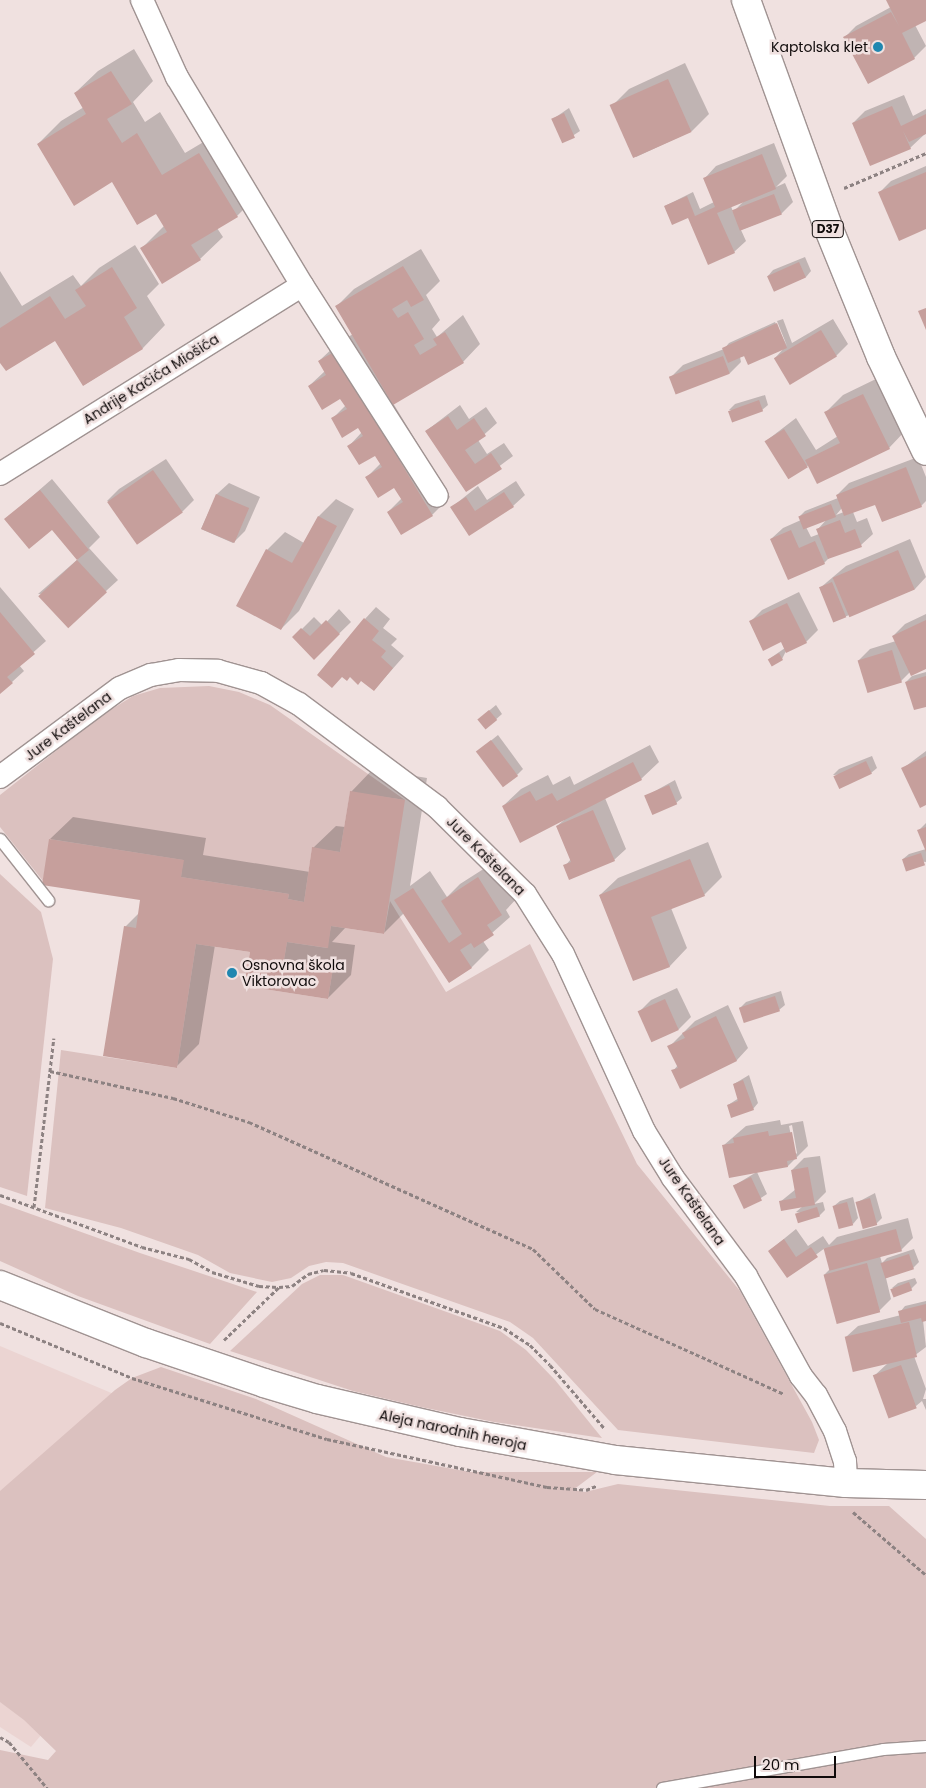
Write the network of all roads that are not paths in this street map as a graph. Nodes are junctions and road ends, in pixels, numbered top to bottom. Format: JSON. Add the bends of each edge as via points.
{"nodes":[{"id":1,"x":142,"y":0,"type":"edge"},
{"id":2,"x":748,"y":0,"type":"edge"},
{"id":3,"x":302,"y":285,"type":"junction"},
{"id":4,"x":926,"y":451,"type":"edge"},
{"id":5,"x":0,"y":474,"type":"edge"},
{"id":6,"x":437,"y":496,"type":"dead end"},
{"id":7,"x":0,"y":777,"type":"edge"},
{"id":8,"x":0,"y":839,"type":"edge"},
{"id":9,"x":48,"y":900,"type":"dead end"},
{"id":10,"x":0,"y":1285,"type":"edge"},
{"id":11,"x":926,"y":1485,"type":"edge"},
{"id":12,"x":847,"y":1496,"type":"junction"},
{"id":13,"x":926,"y":1746,"type":"edge"},
{"id":14,"x":662,"y":1788,"type":"edge"}],
"edges":[{"from":1,"to":3,"type":"street","via":[[177,77]]},
{"from":2,"to":4,"type":"main road","number":"D37","via":[[816,198],[881,357]]},
{"from":3,"to":5,"type":"street","name":"Andrije Kačića Miošića"},
{"from":3,"to":6,"type":"street"},
{"from":7,"to":12,"type":"street","name":"Jure Kaštelana","via":[[120,688],[151,675],[179,670],[218,671],[261,682],[299,704],[437,807],[525,894],[563,954],[644,1131],[673,1178],[746,1276],[835,1430],[845,1461]]},
{"from":8,"to":9,"type":"lane"},
{"from":10,"to":12,"type":"main road","name":"Aleja narodnih heroja","via":[[78,1318],[317,1399],[532,1447]]},
{"from":11,"to":12,"type":"main road","name":"Aleja narodnih heroja"},
{"from":13,"to":14,"type":"lane","via":[[883,1749]]}]}
